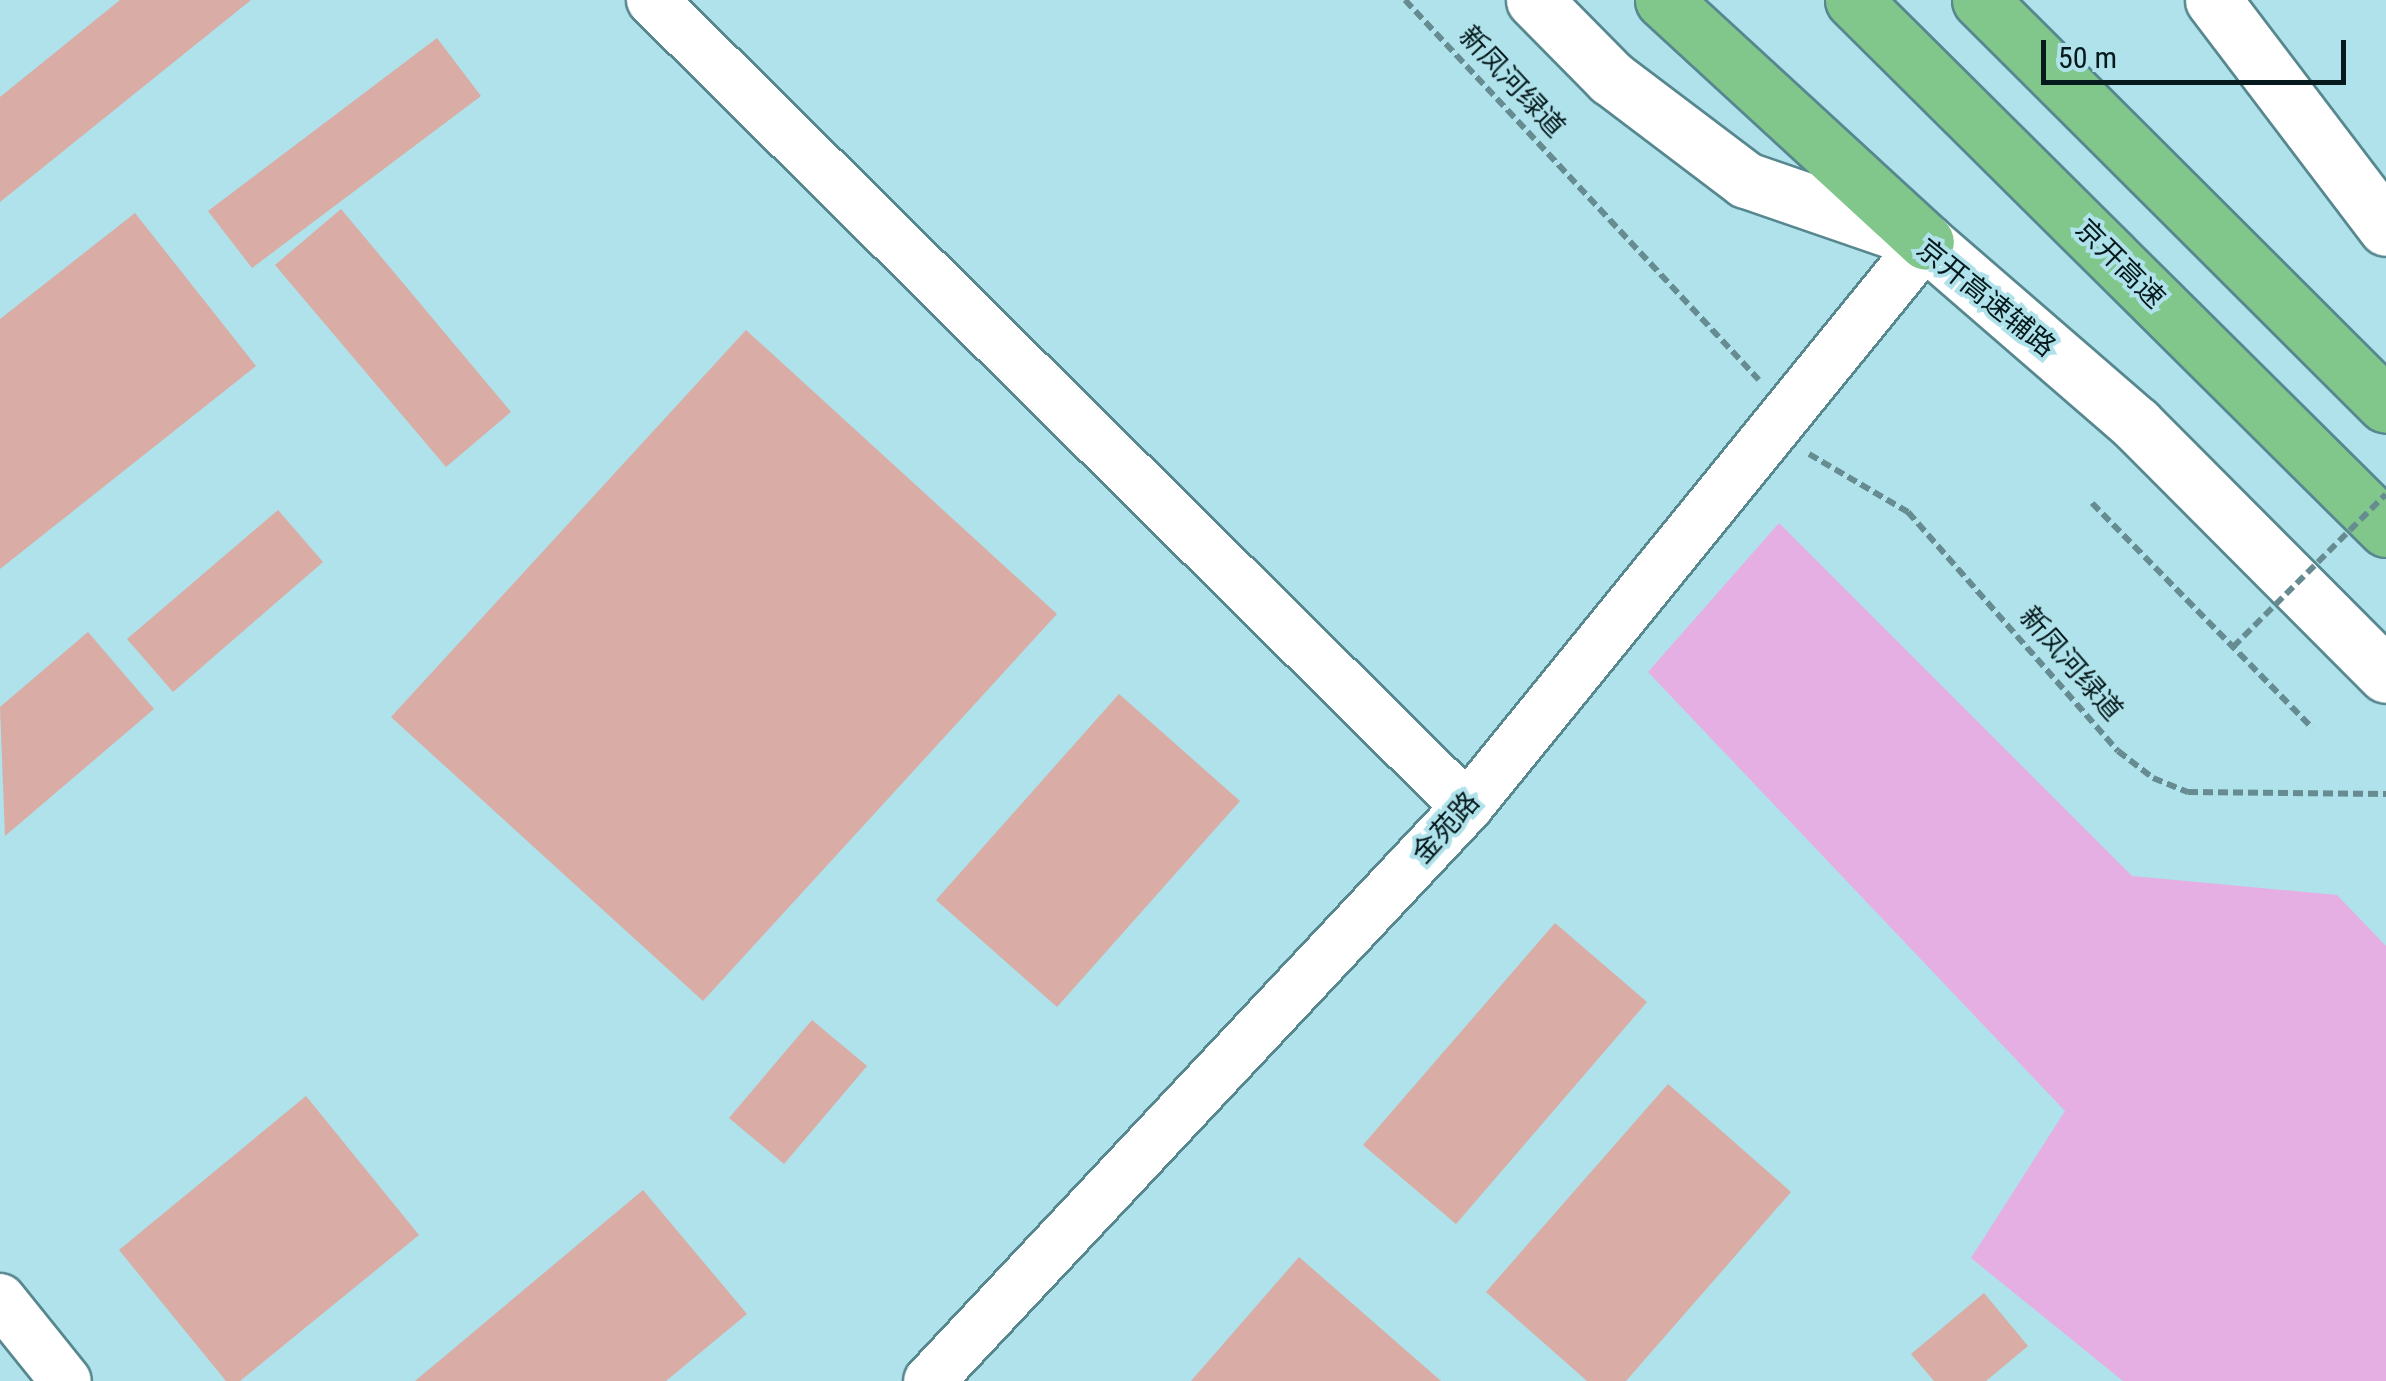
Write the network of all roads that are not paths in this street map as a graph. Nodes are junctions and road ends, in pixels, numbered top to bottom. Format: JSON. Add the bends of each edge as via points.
{"nodes":[{"id":1,"x":652,"y":0,"type":"edge"},
{"id":2,"x":1534,"y":0,"type":"edge"},
{"id":3,"x":1664,"y":0,"type":"edge"},
{"id":4,"x":1854,"y":0,"type":"edge"},
{"id":5,"x":1980,"y":0,"type":"edge"},
{"id":6,"x":2212,"y":0,"type":"edge"},
{"id":7,"x":2386,"y":228,"type":"edge"},
{"id":8,"x":1926,"y":242,"type":"junction"},
{"id":9,"x":2386,"y":405,"type":"edge"},
{"id":10,"x":2386,"y":529,"type":"edge"},
{"id":11,"x":2386,"y":676,"type":"edge"},
{"id":12,"x":1467,"y":807,"type":"junction"},
{"id":13,"x":0,"y":1299,"type":"edge"},
{"id":14,"x":66,"y":1381,"type":"edge"},
{"id":15,"x":929,"y":1381,"type":"edge"}],
"edges":[{"from":1,"to":12,"type":"street"},
{"from":2,"to":8,"type":"main road","name":"京开高速辅路","via":[[1611,78],[1746,180]]},
{"from":3,"to":8,"type":"highway"},
{"from":4,"to":10,"type":"highway","name":"京开高速"},
{"from":5,"to":9,"type":"highway"},
{"from":6,"to":7,"type":"main road"},
{"from":8,"to":11,"type":"main road","name":"京开高速辅路","via":[[2136,424]]},
{"from":8,"to":12,"type":"street","name":"金苑路"},
{"from":12,"to":15,"type":"street","name":"金苑路"},
{"from":13,"to":14,"type":"street"}]}
